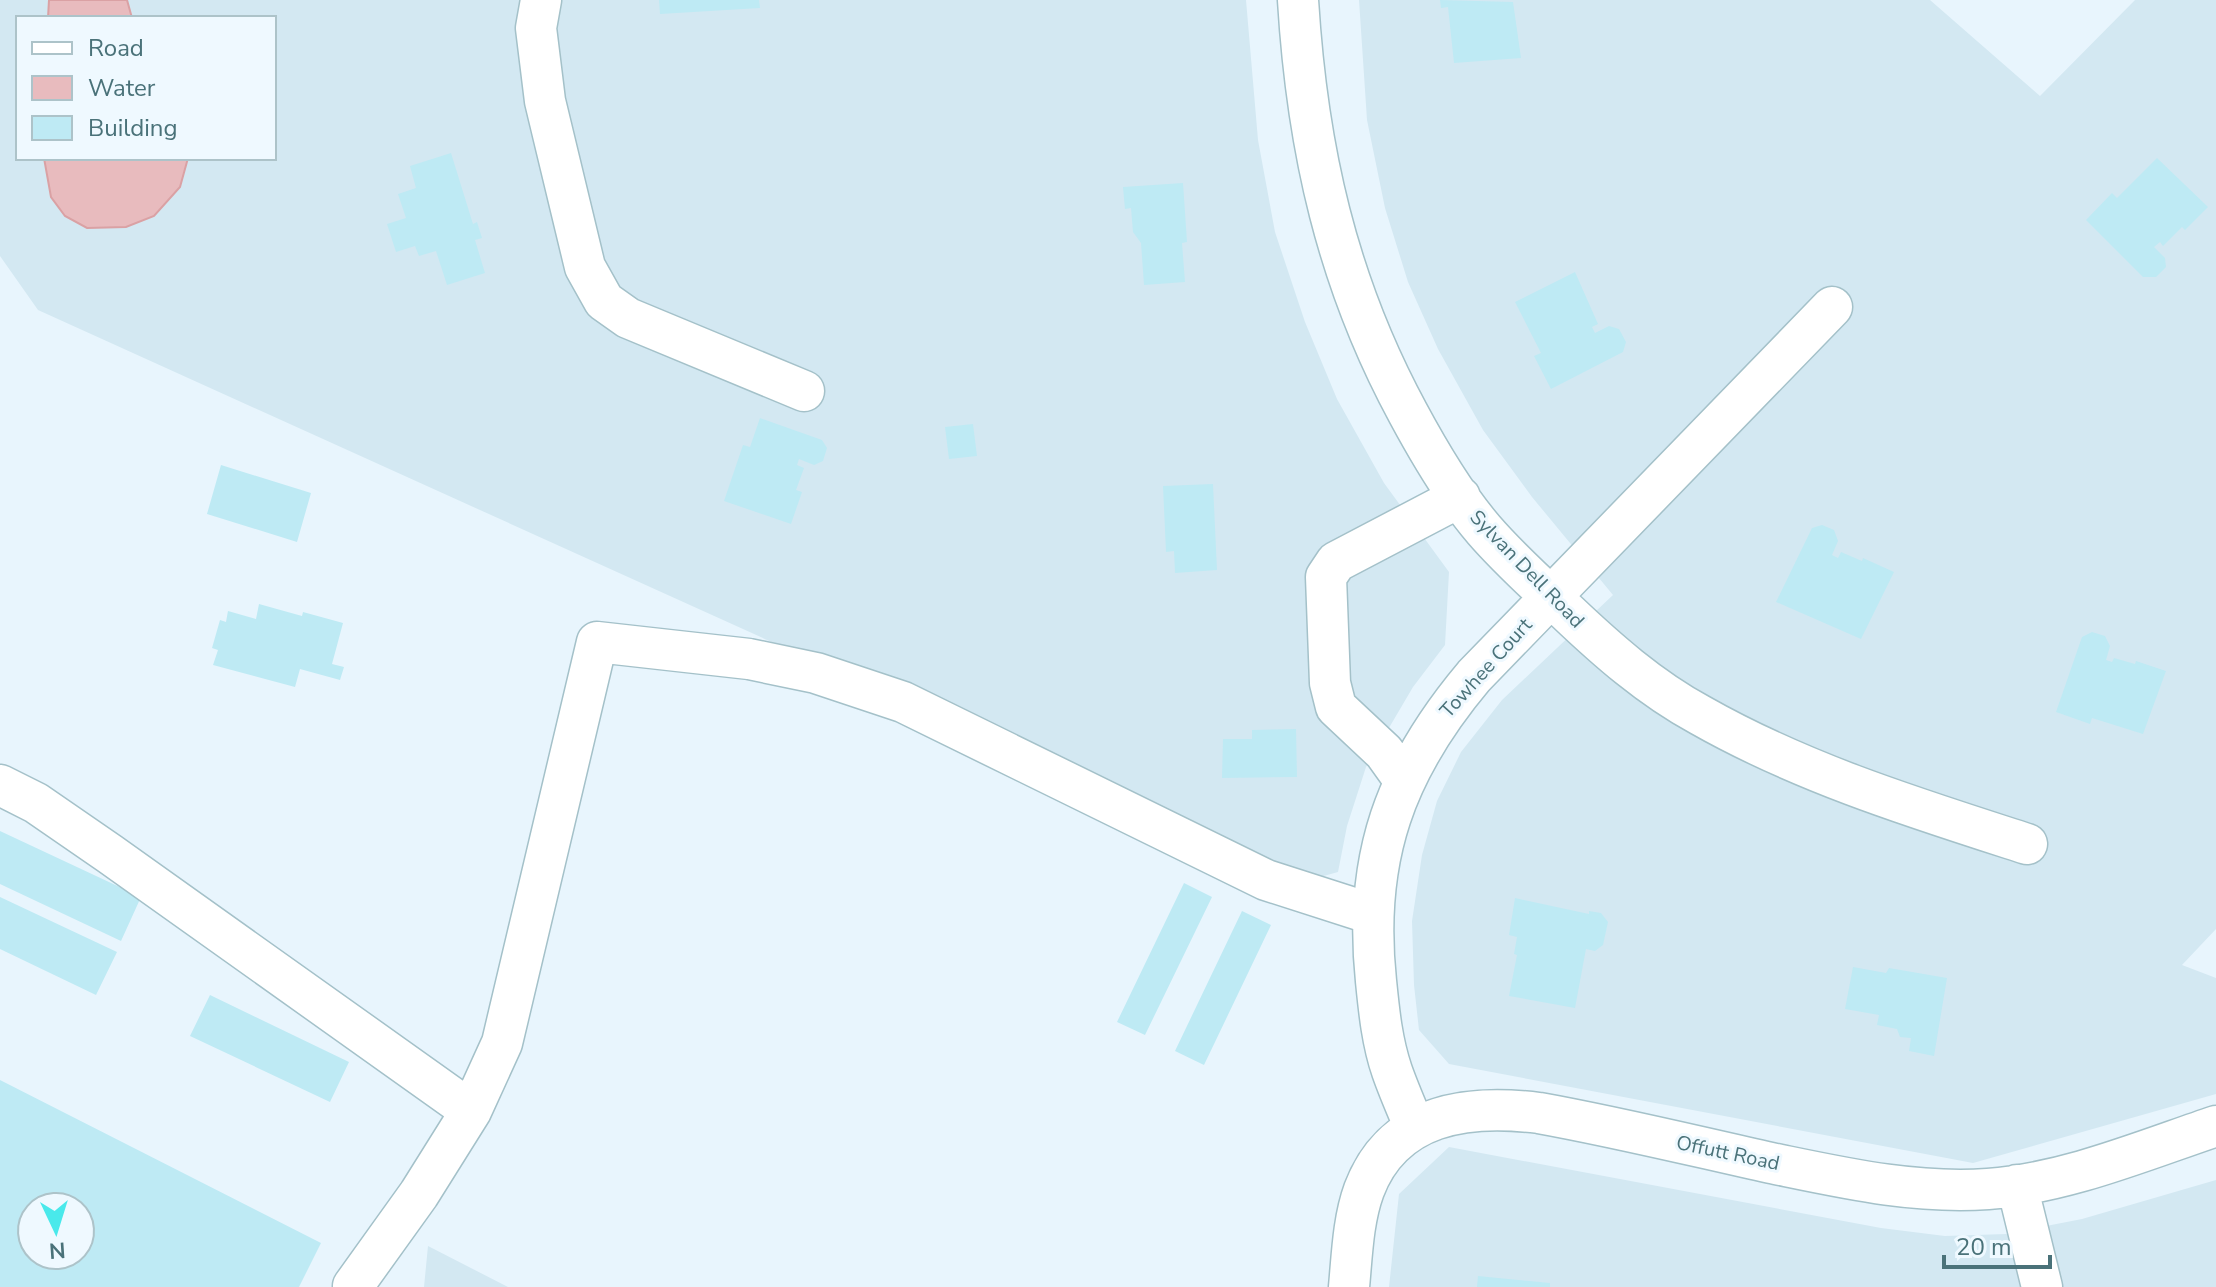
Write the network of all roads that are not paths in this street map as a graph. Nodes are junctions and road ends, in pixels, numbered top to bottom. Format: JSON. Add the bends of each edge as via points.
{"nodes":[{"id":1,"x":541,"y":0,"type":"edge"},
{"id":2,"x":1298,"y":0,"type":"edge"},
{"id":3,"x":1832,"y":307,"type":"dead end"},
{"id":4,"x":804,"y":391,"type":"dead end"},
{"id":5,"x":1460,"y":497,"type":"junction"},
{"id":6,"x":1551,"y":597,"type":"junction"},
{"id":7,"x":1404,"y":780,"type":"junction"},
{"id":8,"x":0,"y":785,"type":"edge"},
{"id":9,"x":2027,"y":844,"type":"dead end"},
{"id":10,"x":1372,"y":914,"type":"junction"},
{"id":11,"x":471,"y":1111,"type":"junction"},
{"id":12,"x":2216,"y":1126,"type":"edge"},
{"id":13,"x":1415,"y":1128,"type":"junction"},
{"id":14,"x":2017,"y":1185,"type":"junction"},
{"id":15,"x":353,"y":1286,"type":"edge"},
{"id":16,"x":1349,"y":1287,"type":"edge"},
{"id":17,"x":2042,"y":1287,"type":"edge"}],
"edges":[{"from":1,"to":4,"type":"street","via":[[536,28],[545,101],[585,267],[604,301],[628,318]]},
{"from":2,"to":5,"type":"street","name":"Sylvan Dell Road","via":[[1311,130],[1328,216],[1354,300],[1431,456]]},
{"from":3,"to":6,"type":"street","name":"Towhee Court"},
{"from":5,"to":6,"type":"street","name":"Sylvan Dell Road"},
{"from":5,"to":7,"type":"street","via":[[1336,562],[1326,577],[1330,683],[1336,707],[1384,752]]},
{"from":6,"to":7,"type":"street","name":"Towhee Court","via":[[1447,709]]},
{"from":6,"to":9,"type":"street","name":"Sylvan Dell Road","via":[[1620,662],[1698,715],[1854,787]]},
{"from":7,"to":10,"type":"street","name":"Towhee Court","via":[[1382,849]]},
{"from":8,"to":11,"type":"street","via":[[110,854]]},
{"from":10,"to":11,"type":"street","via":[[1266,880],[903,702],[816,673],[749,659],[597,642],[502,1043]]},
{"from":10,"to":13,"type":"street","name":"Towhee Court","via":[[1383,1038]]},
{"from":11,"to":15,"type":"street"},
{"from":12,"to":14,"type":"street","name":"Offutt Road","via":[[2105,1164]]},
{"from":13,"to":14,"type":"street","name":"Offutt Road","via":[[1464,1111],[1514,1110],[1865,1183],[1936,1190]]},
{"from":13,"to":16,"type":"street","name":"Offutt Road","via":[[1384,1155],[1364,1191]]},
{"from":14,"to":17,"type":"street"}]}
